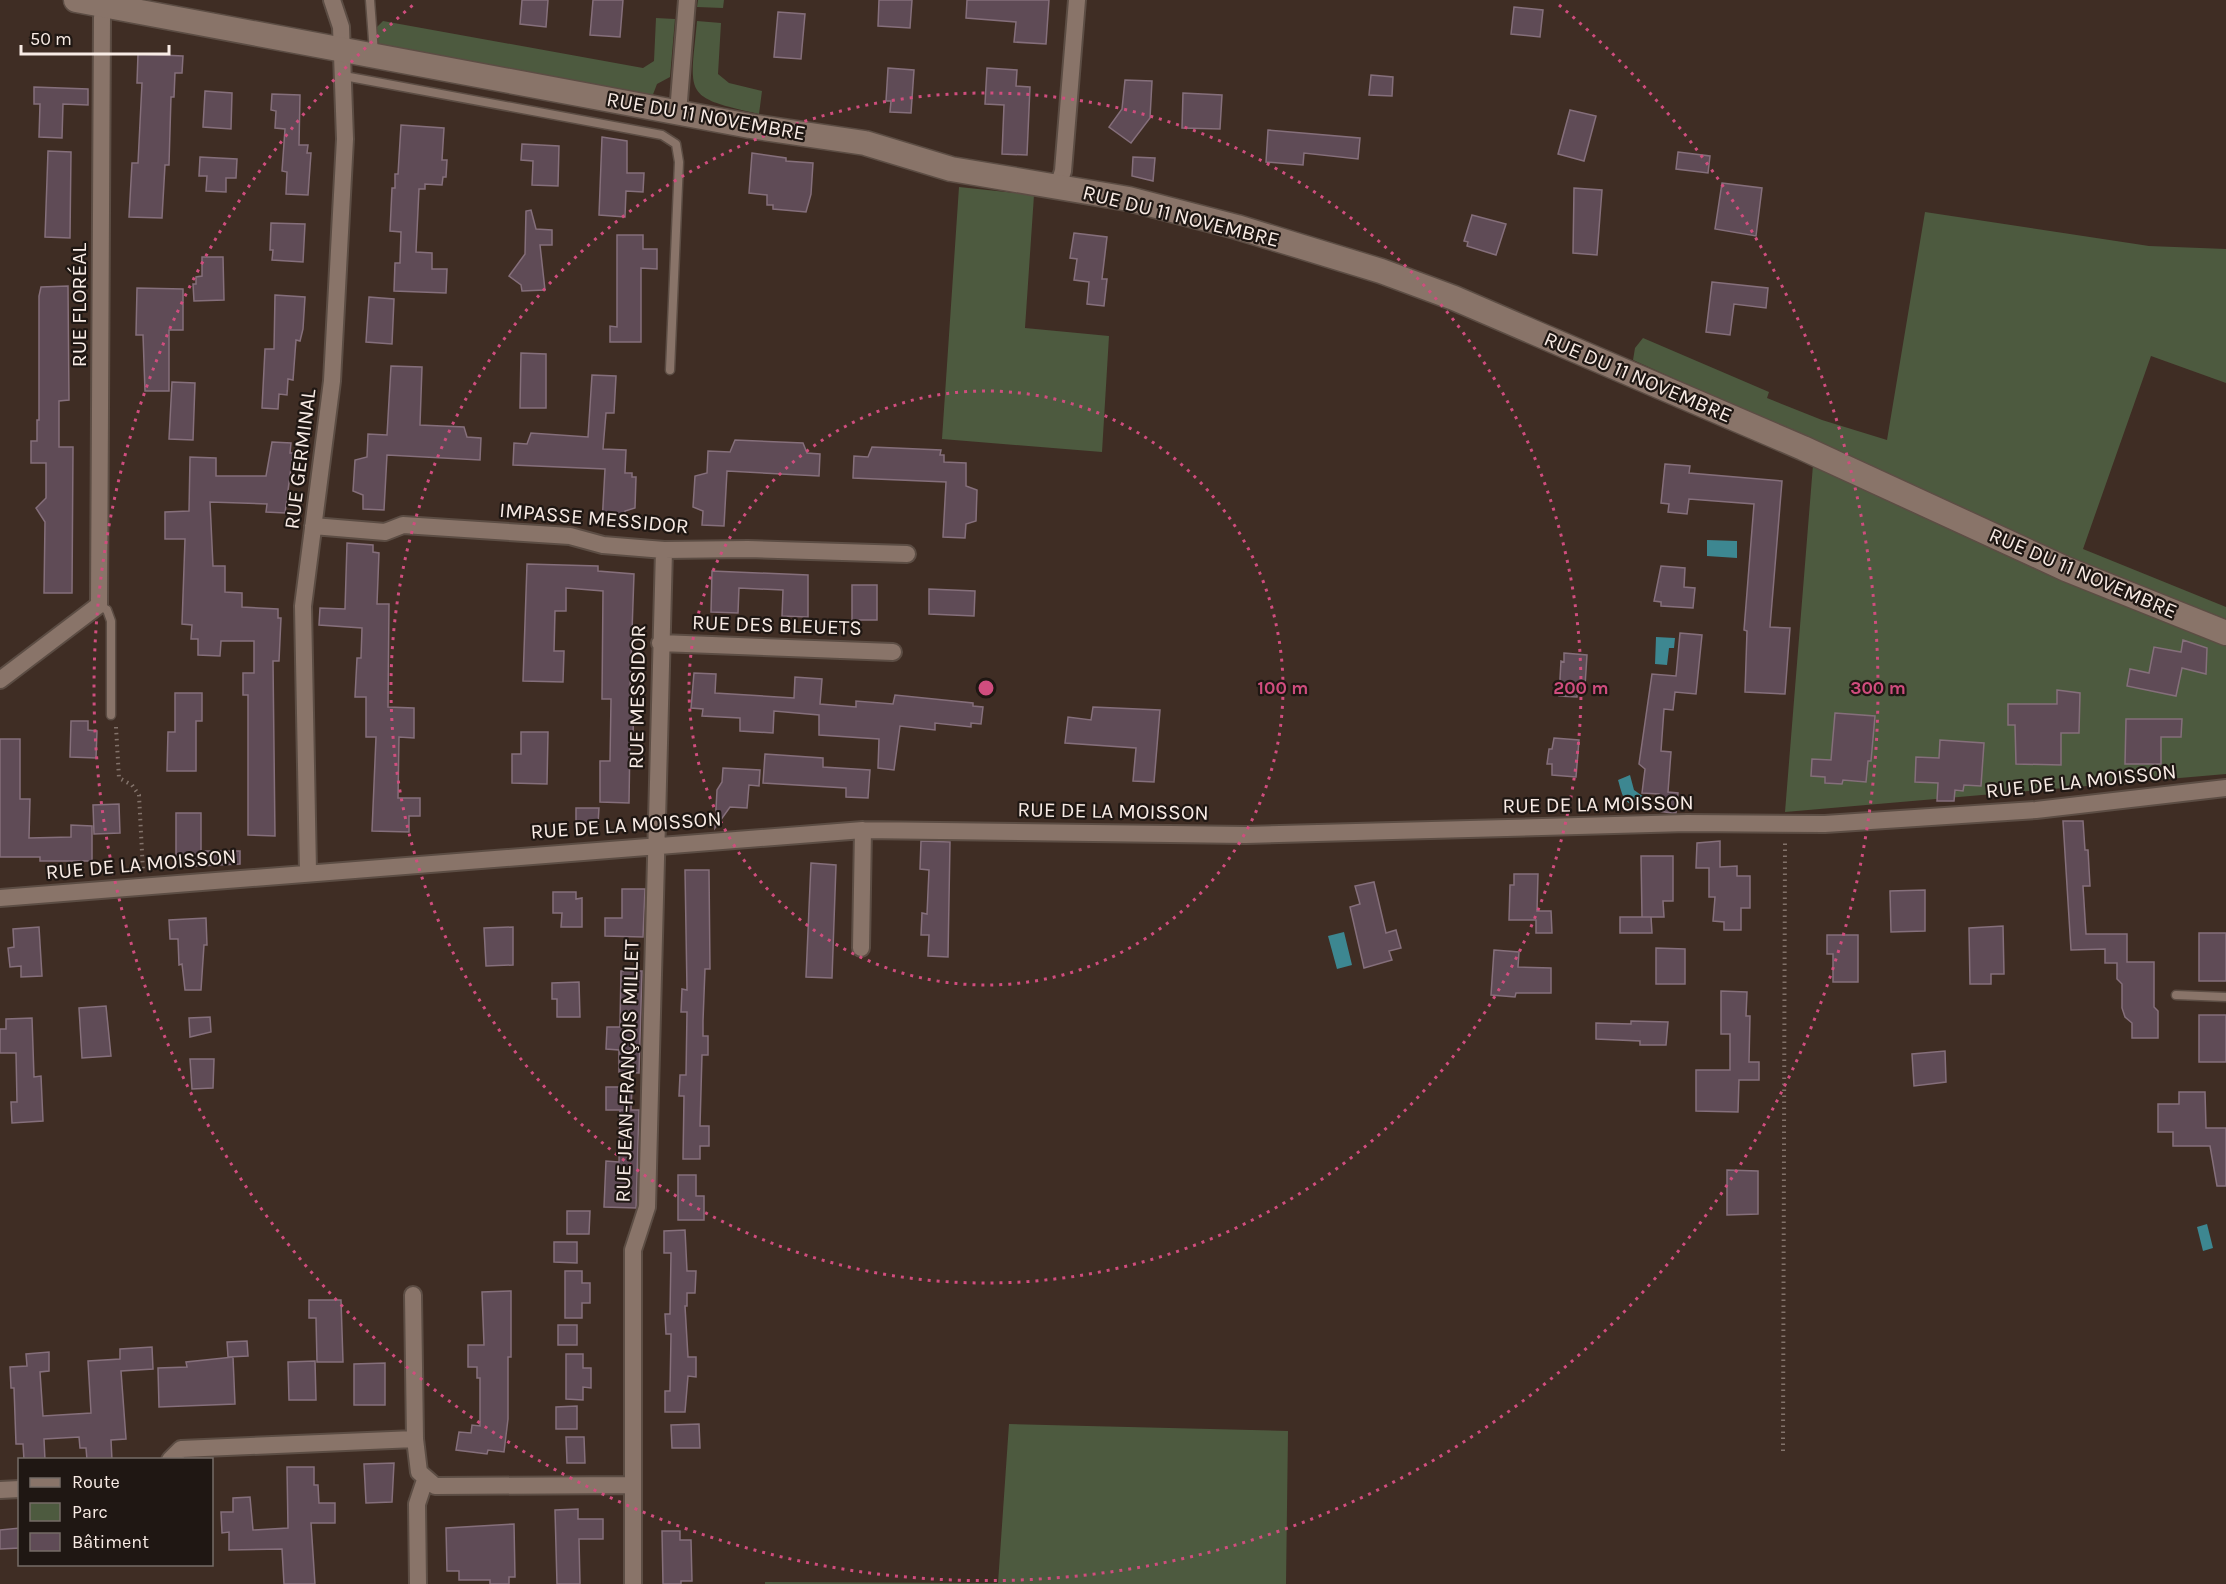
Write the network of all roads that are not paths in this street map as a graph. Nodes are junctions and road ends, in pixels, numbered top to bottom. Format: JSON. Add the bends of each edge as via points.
{"nodes":[{"id":1,"x":76,"y":0,"type":"edge"},
{"id":2,"x":332,"y":0,"type":"edge"},
{"id":3,"x":370,"y":0,"type":"edge"},
{"id":4,"x":687,"y":0,"type":"edge"},
{"id":5,"x":1077,"y":0,"type":"edge"},
{"id":6,"x":104,"y":3,"type":"edge"},
{"id":7,"x":341,"y":51,"type":"junction"},
{"id":8,"x":374,"y":57,"type":"junction"},
{"id":9,"x":344,"y":76,"type":"junction"},
{"id":10,"x":678,"y":113,"type":"junction"},
{"id":11,"x":1058,"y":186,"type":"junction"},
{"id":12,"x":670,"y":370,"type":"dead end"},
{"id":13,"x":314,"y":526,"type":"junction"},
{"id":14,"x":664,"y":550,"type":"junction"},
{"id":15,"x":907,"y":554,"type":"dead end"},
{"id":16,"x":99,"y":605,"type":"junction"},
{"id":17,"x":2226,"y":633,"type":"edge"},
{"id":18,"x":660,"y":643,"type":"junction"},
{"id":19,"x":893,"y":652,"type":"dead end"},
{"id":20,"x":0,"y":680,"type":"edge"},
{"id":21,"x":111,"y":715,"type":"road end"},
{"id":22,"x":2226,"y":788,"type":"edge"},
{"id":23,"x":863,"y":830,"type":"junction"},
{"id":24,"x":656,"y":846,"type":"junction"},
{"id":25,"x":308,"y":872,"type":"junction"},
{"id":26,"x":0,"y":898,"type":"edge"},
{"id":27,"x":861,"y":948,"type":"dead end"},
{"id":28,"x":2176,"y":995,"type":"dead end"},
{"id":29,"x":2226,"y":997,"type":"edge"},
{"id":30,"x":413,"y":1295,"type":"dead end"},
{"id":31,"x":415,"y":1438,"type":"junction"},
{"id":32,"x":172,"y":1458,"type":"edge"},
{"id":33,"x":425,"y":1480,"type":"junction"},
{"id":34,"x":632,"y":1485,"type":"junction"},
{"id":35,"x":18,"y":1489,"type":"edge"},
{"id":36,"x":0,"y":1490,"type":"edge"},
{"id":37,"x":418,"y":1584,"type":"edge"},
{"id":38,"x":633,"y":1584,"type":"edge"}],
"edges":[{"from":1,"to":6,"type":"street","name":"RUE DU 11 NOVEMBRE"},
{"from":2,"to":7,"type":"street","name":"RUE GERMINAL","via":[[341,27]]},
{"from":3,"to":8,"type":"lane"},
{"from":4,"to":10,"type":"street"},
{"from":5,"to":11,"type":"street","via":[[1063,171]]},
{"from":6,"to":7,"type":"street","name":"RUE DU 11 NOVEMBRE"},
{"from":6,"to":16,"type":"street","name":"RUE FLORÉAL"},
{"from":7,"to":8,"type":"street","name":"RUE DU 11 NOVEMBRE"},
{"from":7,"to":9,"type":"street","name":"RUE GERMINAL"},
{"from":8,"to":10,"type":"street","name":"RUE DU 11 NOVEMBRE"},
{"from":9,"to":12,"type":"lane","name":"RUE DU 11 NOVEMBRE","via":[[662,135],[676,144],[680,162]]},
{"from":9,"to":13,"type":"street","name":"RUE GERMINAL","via":[[345,139],[332,381]]},
{"from":10,"to":11,"type":"street","name":"RUE DU 11 NOVEMBRE","via":[[865,143],[951,169]]},
{"from":11,"to":17,"type":"street","name":"RUE DU 11 NOVEMBRE","via":[[1129,199],[1237,227],[1412,283],[1632,373],[2066,569]]},
{"from":13,"to":14,"type":"street","name":"IMPASSE MESSIDOR","via":[[385,532],[403,525],[570,536],[603,545]]},
{"from":13,"to":25,"type":"street","name":"RUE GERMINAL","via":[[303,606]]},
{"from":14,"to":15,"type":"street","name":"IMPASSE MESSIDOR"},
{"from":14,"to":18,"type":"street","name":"RUE MESSIDOR"},
{"from":16,"to":20,"type":"street"},
{"from":16,"to":21,"type":"lane","name":"RUE FLORÉAL","via":[[107,610],[111,621]]},
{"from":18,"to":19,"type":"street","name":"RUE DES BLEUETS"},
{"from":18,"to":24,"type":"street","name":"RUE MESSIDOR"},
{"from":22,"to":23,"type":"street","name":"RUE DE LA MOISSON","via":[[2036,810],[1785,824],[1246,835]]},
{"from":23,"to":24,"type":"street","name":"RUE DE LA MOISSON"},
{"from":23,"to":27,"type":"street"},
{"from":24,"to":25,"type":"street","name":"RUE DE LA MOISSON"},
{"from":24,"to":34,"type":"street","name":"RUE JEAN-FRANÇOIS MILLET","via":[[647,1207],[633,1250]]},
{"from":25,"to":26,"type":"street","name":"RUE DE LA MOISSON"},
{"from":28,"to":29,"type":"lane"},
{"from":30,"to":31,"type":"street"},
{"from":31,"to":32,"type":"street","via":[[181,1449]]},
{"from":31,"to":33,"type":"street","via":[[418,1472]]},
{"from":33,"to":34,"type":"street","via":[[435,1486]]},
{"from":33,"to":37,"type":"street","via":[[417,1504]]},
{"from":34,"to":38,"type":"street","name":"RUE JEAN-FRANÇOIS MILLET"},
{"from":35,"to":36,"type":"street"}]}
